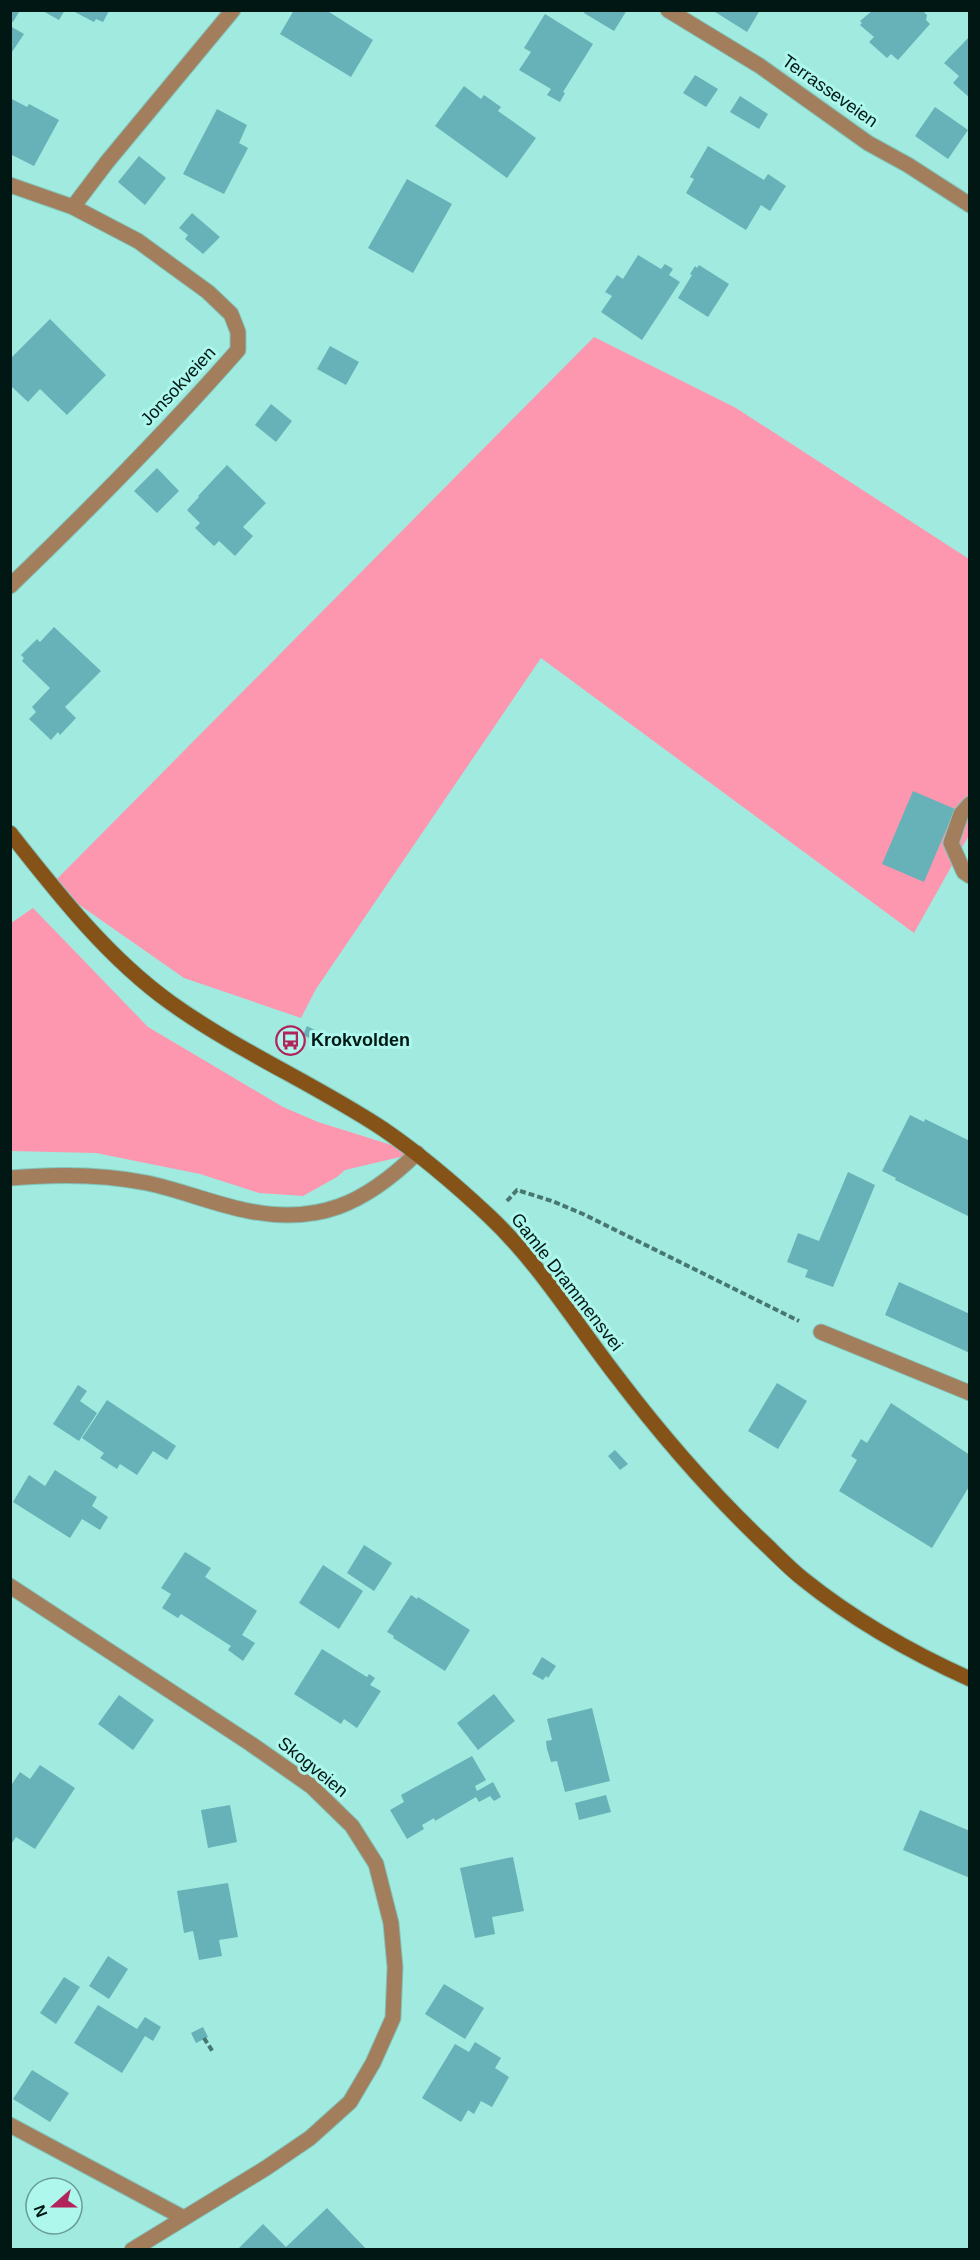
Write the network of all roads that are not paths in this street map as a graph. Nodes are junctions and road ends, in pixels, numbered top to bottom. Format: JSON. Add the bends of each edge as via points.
{"nodes":[{"id":1,"x":233,"y":10,"type":"edge"},
{"id":2,"x":668,"y":10,"type":"edge"},
{"id":3,"x":10,"y":185,"type":"edge"},
{"id":4,"x":969,"y":205,"type":"edge"},
{"id":5,"x":74,"y":207,"type":"junction"},
{"id":6,"x":10,"y":586,"type":"edge"},
{"id":7,"x":969,"y":804,"type":"edge"},
{"id":8,"x":10,"y":833,"type":"edge"},
{"id":9,"x":969,"y":876,"type":"edge"},
{"id":10,"x":417,"y":1153,"type":"junction"},
{"id":11,"x":10,"y":1178,"type":"edge"},
{"id":12,"x":821,"y":1332,"type":"road end"},
{"id":13,"x":969,"y":1393,"type":"edge"},
{"id":14,"x":10,"y":1586,"type":"edge"},
{"id":15,"x":969,"y":1679,"type":"edge"},
{"id":16,"x":10,"y":2125,"type":"edge"},
{"id":17,"x":184,"y":2218,"type":"junction"},
{"id":18,"x":132,"y":2250,"type":"edge"}],
"edges":[{"from":1,"to":5,"type":"street"},
{"from":2,"to":4,"type":"street","name":"Terrasseveien","via":[[760,66],[868,142]]},
{"from":3,"to":5,"type":"street","name":"Jonsokveien"},
{"from":5,"to":6,"type":"street","name":"Jonsokveien","via":[[138,241],[208,292],[231,314],[238,332],[238,350]]},
{"from":7,"to":9,"type":"street","via":[[961,814],[951,843]]},
{"from":8,"to":10,"type":"main road","name":"Gamle Drammensvei","via":[[92,931],[168,1001]]},
{"from":10,"to":11,"type":"street","via":[[395,1175],[351,1202],[315,1215],[244,1210],[146,1183],[82,1175]]},
{"from":10,"to":15,"type":"main road","name":"Gamle Drammensvei","via":[[491,1218],[532,1265],[652,1422],[724,1505],[801,1577],[846,1611],[896,1643]]},
{"from":12,"to":13,"type":"street"},
{"from":14,"to":17,"type":"street","name":"Skogveien","via":[[311,1786],[352,1826],[376,1864],[391,1923],[395,1967],[393,2018],[373,2063],[350,2102],[310,2138]]},
{"from":16,"to":17,"type":"street"},
{"from":17,"to":18,"type":"street","name":"Skogveien"}]}
